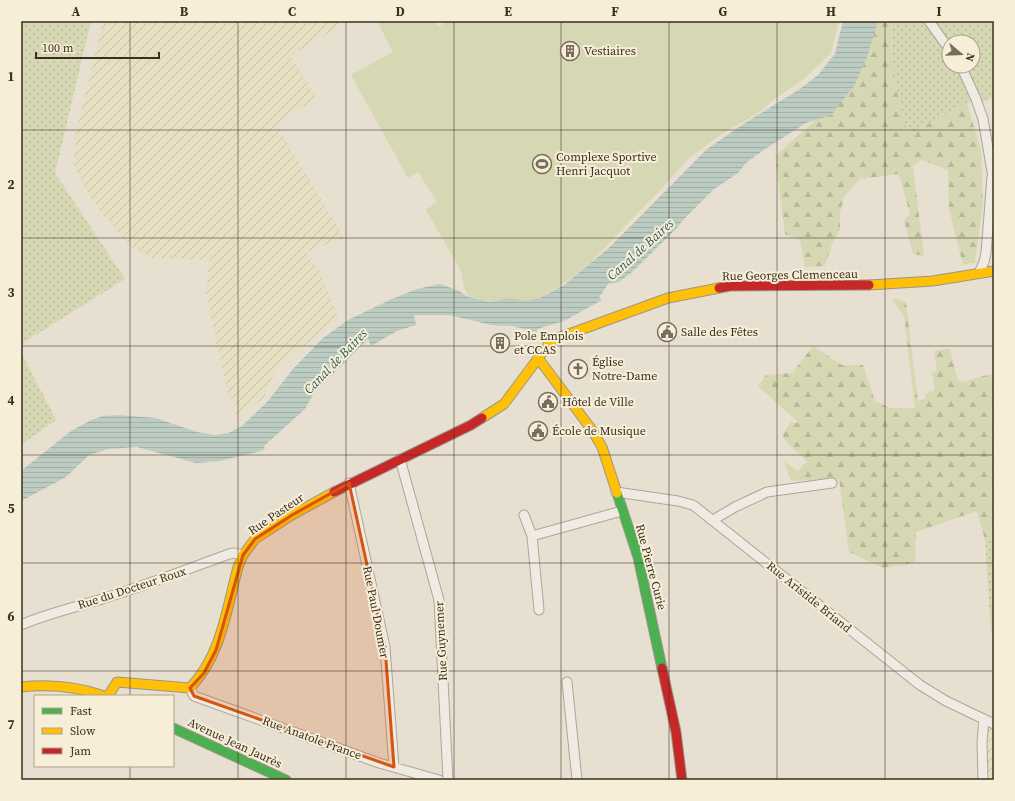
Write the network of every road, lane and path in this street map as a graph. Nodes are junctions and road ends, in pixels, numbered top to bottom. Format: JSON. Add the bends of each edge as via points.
{"nodes":[{"id":1,"x":929,"y":21,"type":"edge"},
{"id":2,"x":941,"y":38,"type":"edge"},
{"id":3,"x":965,"y":74,"type":"edge"},
{"id":4,"x":993,"y":179,"type":"edge"},
{"id":5,"x":994,"y":271,"type":"edge"},
{"id":6,"x":979,"y":273,"type":"junction"},
{"id":7,"x":548,"y":345,"type":"joint"},
{"id":8,"x":538,"y":358,"type":"junction"},
{"id":9,"x":400,"y":459,"type":"junction"},
{"id":10,"x":349,"y":483,"type":"junction"},
{"id":11,"x":832,"y":483,"type":"dead end"},
{"id":12,"x":616,"y":492,"type":"junction"},
{"id":13,"x":622,"y":510,"type":"junction"},
{"id":14,"x":524,"y":515,"type":"dead end"},
{"id":15,"x":713,"y":520,"type":"junction"},
{"id":16,"x":532,"y":536,"type":"junction"},
{"id":17,"x":243,"y":555,"type":"junction"},
{"id":18,"x":539,"y":610,"type":"dead end"},
{"id":19,"x":21,"y":625,"type":"edge"},
{"id":20,"x":567,"y":682,"type":"dead end"},
{"id":21,"x":21,"y":687,"type":"edge"},
{"id":22,"x":190,"y":688,"type":"junction"},
{"id":23,"x":102,"y":695,"type":"edge"},
{"id":24,"x":109,"y":695,"type":"edge"},
{"id":25,"x":984,"y":719,"type":"junction"},
{"id":26,"x":994,"y":724,"type":"edge"},
{"id":27,"x":174,"y":728,"type":"edge"},
{"id":28,"x":394,"y":767,"type":"junction"},
{"id":29,"x":286,"y":780,"type":"edge"},
{"id":30,"x":439,"y":780,"type":"edge"},
{"id":31,"x":448,"y":780,"type":"edge"},
{"id":32,"x":577,"y":780,"type":"edge"},
{"id":33,"x":682,"y":780,"type":"edge"},
{"id":34,"x":983,"y":780,"type":"edge"}],
"edges":[{"from":1,"to":2,"type":"street"},
{"from":3,"to":4,"type":"street","via":[[983,119]]},
{"from":4,"to":6,"type":"street","via":[[986,253]]},
{"from":5,"to":6,"type":"main road","name":"Rue Georges Clemenceau"},
{"from":6,"to":7,"type":"main road","name":"Rue Georges Clemenceau","via":[[933,281],[874,285],[730,286],[661,300],[565,335]]},
{"from":7,"to":8,"type":"main road","name":"Rue Pasteur"},
{"from":8,"to":9,"type":"main road","name":"Rue Pasteur","via":[[504,404],[471,425]]},
{"from":8,"to":12,"type":"main road","name":"Rue Pierre Curie","via":[[596,436]]},
{"from":9,"to":10,"type":"main road","name":"Rue Pasteur"},
{"from":9,"to":31,"type":"street","name":"Rue Guynemer","via":[[439,600]]},
{"from":10,"to":17,"type":"main road","name":"Rue Pasteur","via":[[255,540]]},
{"from":10,"to":28,"type":"street","name":"Rue Paul Doumer","via":[[385,647]]},
{"from":11,"to":15,"type":"street","via":[[766,492]]},
{"from":12,"to":13,"type":"main road","name":"Rue Pierre Curie"},
{"from":12,"to":15,"type":"street","name":"Rue Aristide Briand","via":[[693,505]]},
{"from":13,"to":16,"type":"street"},
{"from":13,"to":33,"type":"main road","name":"Rue Pierre Curie","via":[[638,557],[676,732]]},
{"from":14,"to":16,"type":"street"},
{"from":15,"to":25,"type":"street","name":"Rue Aristide Briand","via":[[920,685]]},
{"from":16,"to":18,"type":"street"},
{"from":17,"to":19,"type":"street","name":"Rue du Docteur Roux","via":[[229,554],[103,599],[44,615]]},
{"from":17,"to":22,"type":"main road","name":"Rue Pasteur","via":[[216,650],[203,674]]},
{"from":20,"to":32,"type":"street"},
{"from":21,"to":23,"type":"main road","via":[[83,687]]},
{"from":22,"to":24,"type":"main road","via":[[117,682]]},
{"from":22,"to":28,"type":"street","name":"Rue Anatole France","via":[[194,696]]},
{"from":25,"to":26,"type":"street","name":"Rue Aristide Briand"},
{"from":25,"to":34,"type":"street"},
{"from":27,"to":29,"type":"main road","name":"Avenue Jean Jaurès"},
{"from":28,"to":30,"type":"street","name":"Rue Anatole France"}]}
